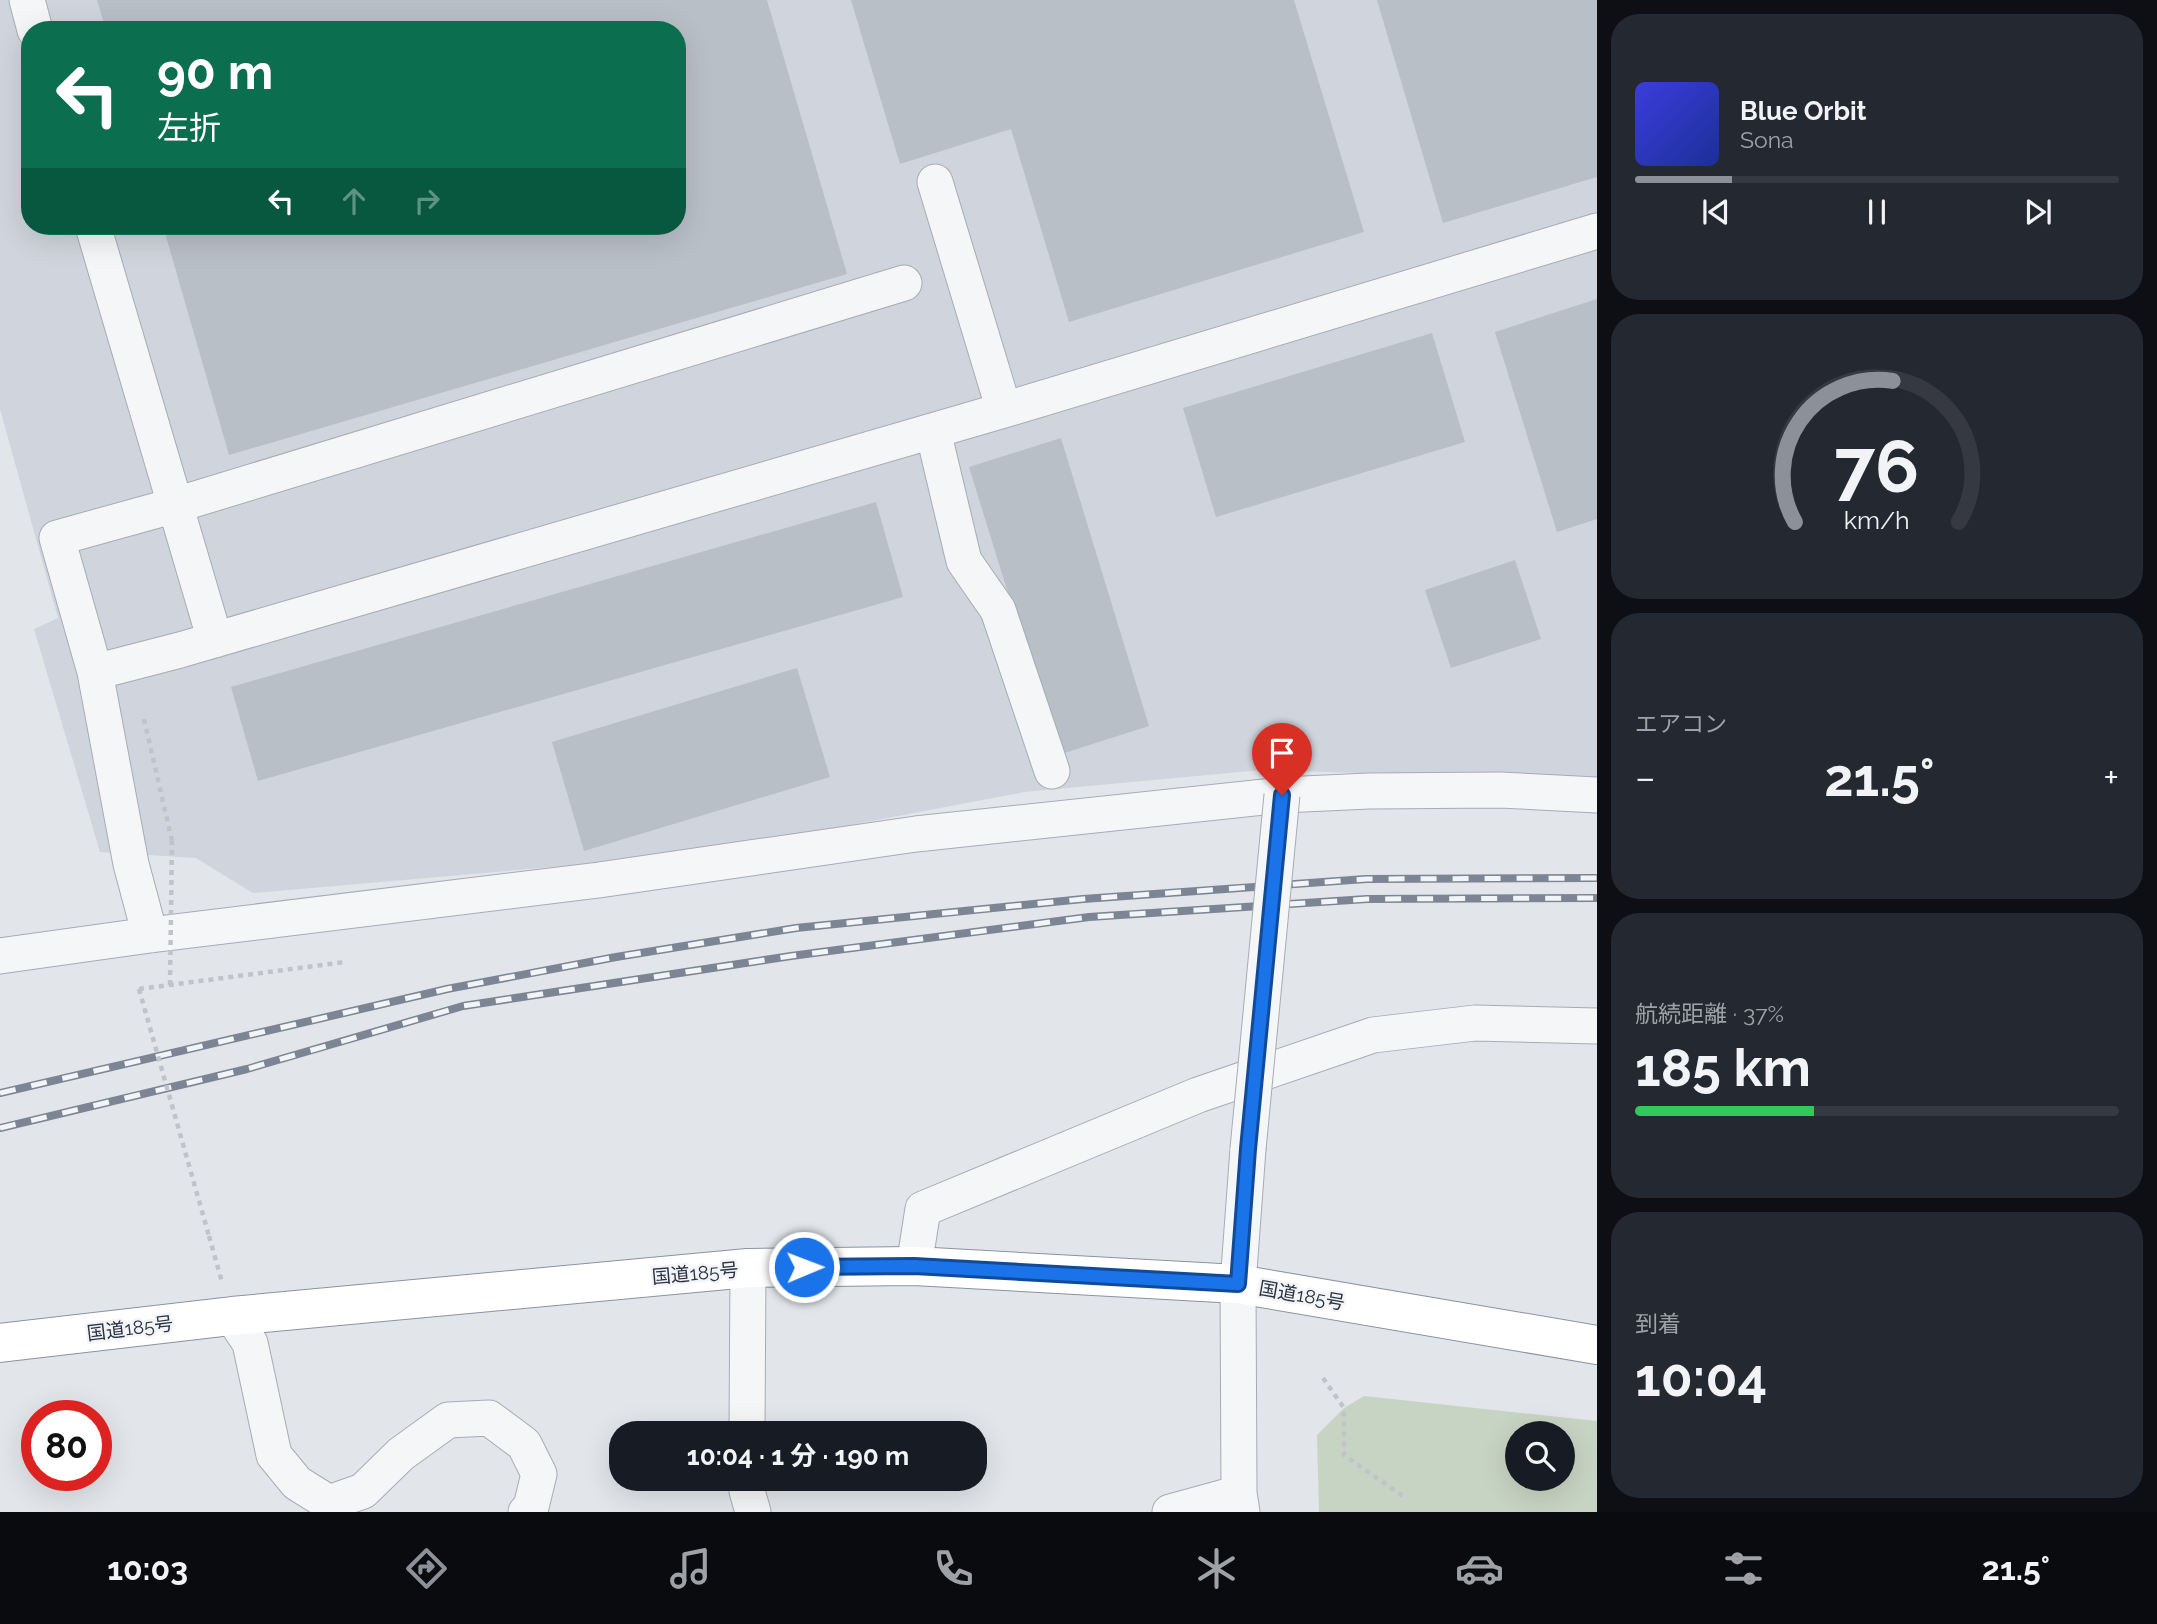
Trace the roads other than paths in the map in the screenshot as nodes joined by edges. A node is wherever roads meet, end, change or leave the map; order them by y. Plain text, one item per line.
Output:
1 (27, 0) edge
2 (33, 21) edge
3 (935, 182) dead end
4 (1597, 231) edge
5 (96, 235) edge
6 (904, 283) dead end
7 (1004, 410) junction
8 (933, 431) junction
9 (176, 505) junction
10 (215, 640) junction
11 (96, 672) junction
12 (1052, 771) dead end
13 (1282, 795) junction
14 (1597, 795) edge
15 (150, 935) junction
16 (0, 956) edge
17 (1597, 1026) edge
18 (914, 1266) junction
19 (748, 1268) junction
20 (1238, 1284) junction
21 (232, 1316) junction
22 (0, 1343) edge
23 (1597, 1345) edge
24 (747, 1421) edge
25 (747, 1491) edge
26 (1240, 1502) edge
27 (526, 1512) edge
28 (753, 1512) edge
29 (1170, 1512) edge

1 - 2 street
3 - 7 street
4 - 7 street
5 - 9 street
6 - 9 street
7 - 8 street
8 - 10 street
8 - 12 street
9 - 10 street
9 - 11 street
10 - 11 street
11 - 15 street
13 - 14 street
13 - 15 street
13 - 20 street, bridge
15 - 16 street
17 - 18 street
18 - 19 highway, 国道185号
18 - 20 highway, 国道185号
19 - 21 highway, 国道185号
19 - 24 street
20 - 23 highway, 国道185号
20 - 26 street
21 - 22 highway, 国道185号
21 - 27 street
25 - 28 street
26 - 29 street

